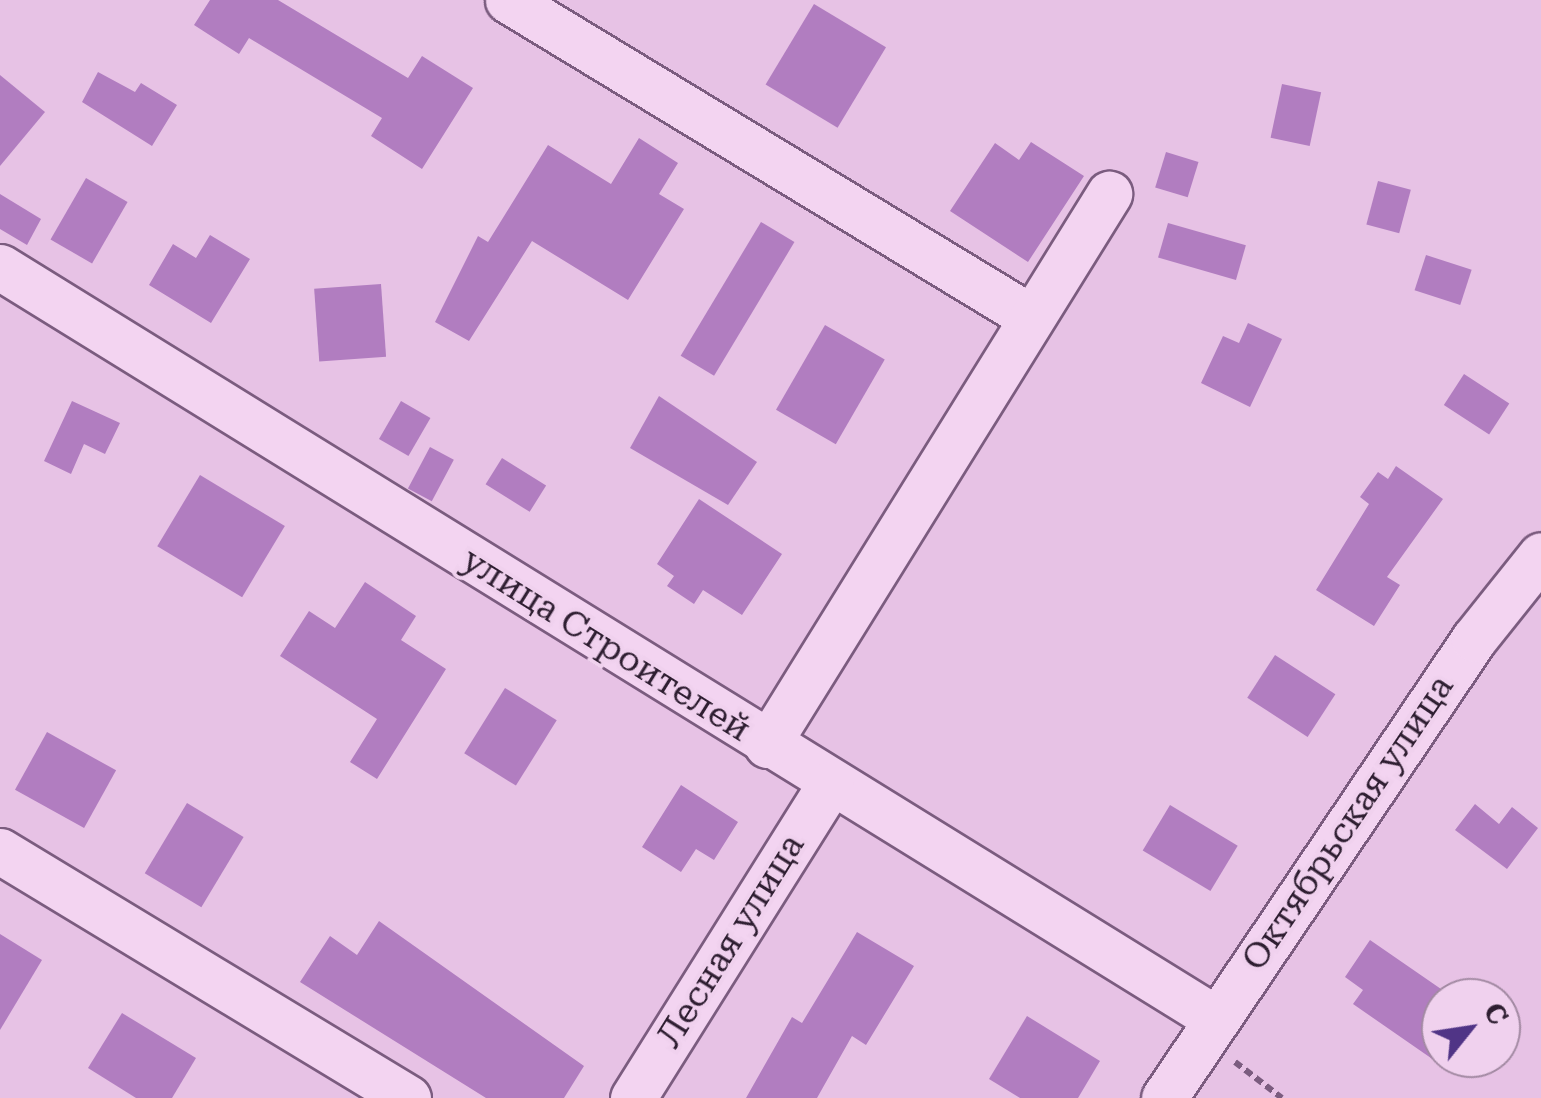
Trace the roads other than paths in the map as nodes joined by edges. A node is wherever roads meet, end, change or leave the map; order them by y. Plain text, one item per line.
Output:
1 (508, 0) edge
2 (1108, 194) dead end
3 (0, 267) edge
4 (1029, 316) junction
5 (1541, 554) edge
6 (767, 745) junction
7 (830, 784) junction
8 (0, 852) edge
9 (1208, 1027) junction
10 (408, 1098) edge
11 (632, 1098) edge
12 (1164, 1098) edge

1 - 4 street
2 - 4 street
3 - 6 street, улица Строителей
4 - 6 street
5 - 9 street, Октябрьская улица
6 - 7 street, улица Строителей
7 - 9 street, улица Строителей
7 - 11 street, Лесная улица
8 - 10 street
9 - 12 street, Октябрьская улица

